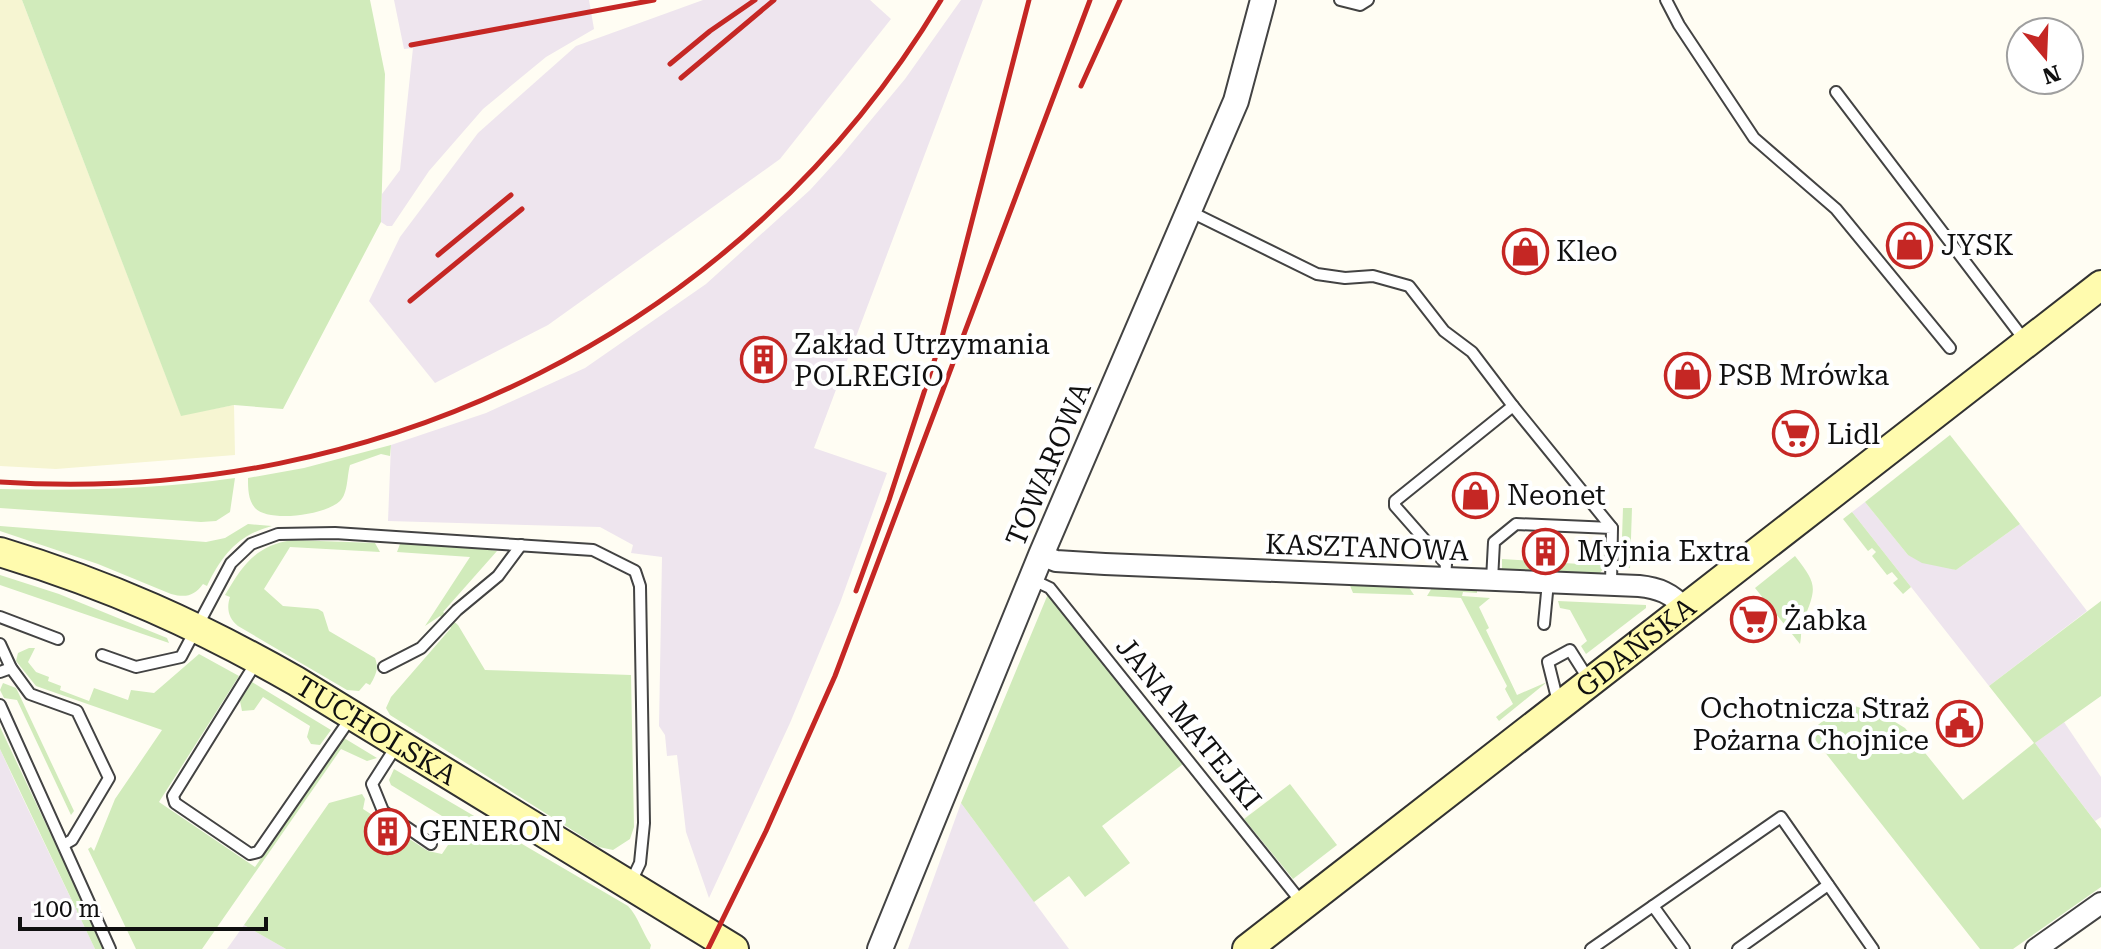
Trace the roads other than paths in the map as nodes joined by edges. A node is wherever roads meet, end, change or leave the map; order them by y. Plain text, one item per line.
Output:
1 (1263, 0) edge
2 (1340, 0) edge
3 (1368, 0) edge
4 (1666, 0) edge
5 (1836, 92) dead end
6 (1189, 211) junction
7 (2101, 285) edge
8 (2028, 344) junction
9 (1950, 348) dead end
10 (1513, 406) junction
11 (1612, 528) junction
12 (521, 545) junction
13 (0, 552) edge
14 (1041, 555) junction
15 (1445, 578) junction
16 (1031, 579) junction
17 (1492, 580) junction
18 (1548, 582) junction
19 (1611, 584) junction
20 (1685, 609) junction
21 (0, 617) edge
22 (1544, 624) dead end
23 (198, 627) junction
24 (58, 639) dead end
25 (0, 644) edge
26 (102, 655) dead end
27 (258, 659) junction
28 (384, 667) dead end
29 (11, 668) junction
30 (0, 672) edge
31 (1590, 682) junction
32 (1563, 704) junction
33 (0, 705) edge
34 (353, 716) junction
35 (398, 744) junction
36 (65, 844) junction
37 (431, 844) dead end
38 (630, 884) junction
39 (1828, 885) junction
40 (2101, 903) edge
41 (1303, 905) junction
42 (1653, 906) junction
43 (110, 949) edge
44 (734, 949) edge
45 (880, 949) edge
46 (1247, 949) edge
47 (1591, 949) edge
48 (1684, 949) edge
49 (1738, 949) edge
50 (1873, 949) edge
51 (2036, 949) edge

1 - 6 street, TOWAROWA
2 - 3 lane
4 - 9 lane
5 - 8 lane
6 - 10 lane
6 - 14 street, TOWAROWA
7 - 8 main road, GDAŃSKA
8 - 20 main road, GDAŃSKA
10 - 11 lane
10 - 15 lane
11 - 17 lane
11 - 19 lane
12 - 23 lane
12 - 28 lane
12 - 38 lane
13 - 23 main road, TUCHOLSKA
14 - 15 street, KASZTANOWA
14 - 16 street, TOWAROWA
15 - 17 street, KASZTANOWA
16 - 41 lane, JANA MATEJKI
16 - 45 street, TOWAROWA
17 - 18 street, KASZTANOWA
18 - 19 street, KASZTANOWA
18 - 22 lane
19 - 20 street, KASZTANOWA
20 - 31 main road, GDAŃSKA
21 - 24 lane
23 - 26 lane
23 - 27 main road, TUCHOLSKA
25 - 29 lane
27 - 34 main road, TUCHOLSKA
27 - 34 lane
29 - 30 lane
29 - 36 lane
31 - 32 main road, GDAŃSKA
31 - 32 lane
32 - 41 main road, GDAŃSKA
33 - 36 lane
34 - 35 main road, TUCHOLSKA
35 - 37 lane
35 - 38 main road, TUCHOLSKA
36 - 43 lane
38 - 44 main road, TUCHOLSKA
39 - 42 lane
39 - 49 lane
39 - 50 lane
40 - 51 street
41 - 46 main road, GDAŃSKA
42 - 47 lane
42 - 48 lane

